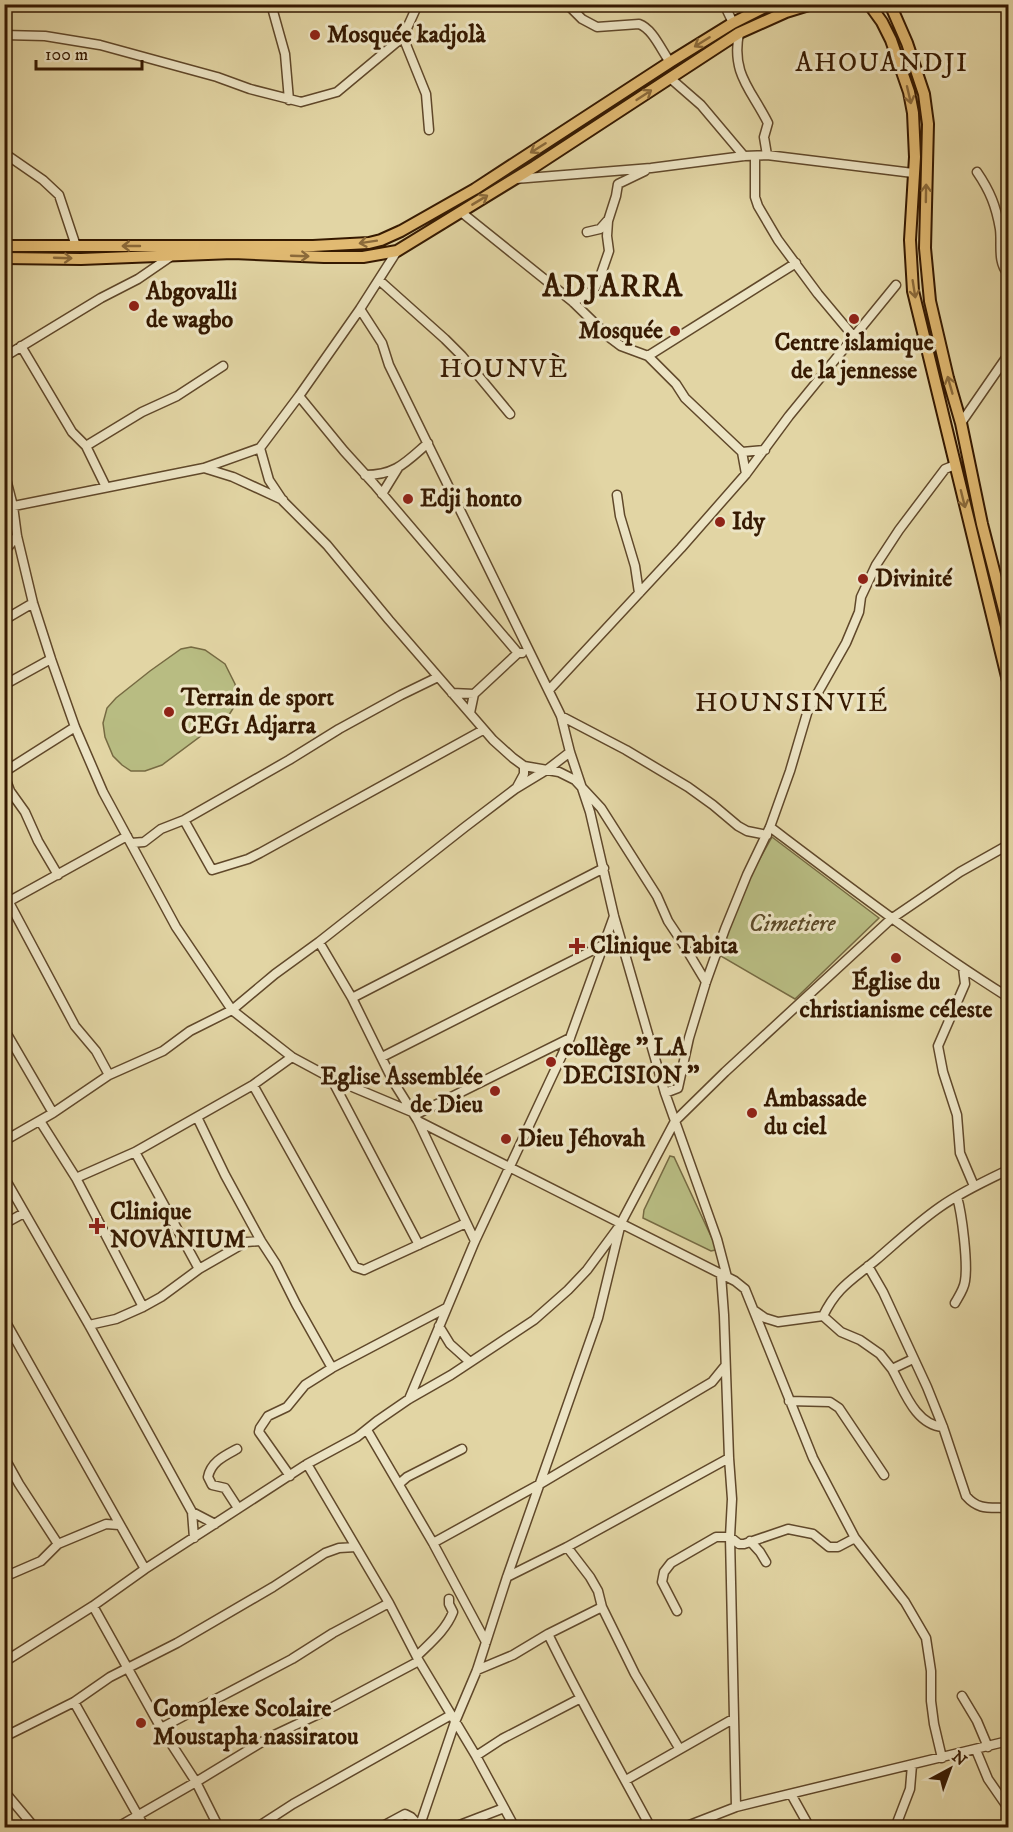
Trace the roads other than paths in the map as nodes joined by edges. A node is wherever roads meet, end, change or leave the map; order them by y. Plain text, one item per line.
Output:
1 (23, 4) edge
2 (272, 4) edge
3 (418, 4) edge
4 (567, 4) edge
5 (724, 4) edge
6 (771, 4) edge
7 (812, 4) edge
8 (869, 4) edge
9 (890, 4) edge
10 (4, 7) edge
11 (736, 28) junction
12 (4, 35) edge
13 (403, 37) junction
14 (670, 62) junction
15 (670, 78) junction
16 (289, 100) junction
17 (429, 130) dead end
18 (4, 153) edge
19 (767, 155) junction
20 (744, 156) junction
21 (755, 156) junction
22 (651, 168) junction
23 (977, 172) dead end
24 (913, 173) junction
25 (515, 179) junction
26 (461, 212) junction
27 (608, 221) junction
28 (587, 232) dead end
29 (5, 245) edge
30 (76, 246) junction
31 (397, 251) junction
32 (172, 255) junction
33 (4, 258) edge
34 (796, 263) junction
35 (1008, 274) edge
36 (379, 280) junction
37 (896, 285) dead end
38 (573, 302) junction
39 (360, 309) junction
40 (854, 337) junction
41 (21, 346) junction
42 (1008, 355) edge
43 (648, 356) junction
44 (4, 357) edge
45 (223, 366) dead end
46 (299, 396) junction
47 (510, 414) dead end
48 (961, 423) junction
49 (428, 443) junction
50 (86, 446) junction
51 (260, 448) junction
52 (765, 450) junction
53 (742, 452) junction
54 (955, 465) junction
55 (204, 468) junction
56 (398, 468) junction
57 (4, 471) edge
58 (746, 474) junction
59 (365, 475) junction
60 (106, 487) junction
61 (382, 494) junction
62 (616, 495) dead end
63 (283, 501) junction
64 (9, 507) edge
65 (17, 537) junction
66 (4, 552) edge
67 (639, 593) junction
68 (33, 603) junction
69 (4, 620) edge
70 (1008, 625) edge
71 (518, 653) junction
72 (531, 655) junction
73 (51, 659) junction
74 (438, 677) junction
75 (1008, 681) edge
76 (4, 685) edge
77 (549, 690) junction
78 (452, 693) junction
79 (474, 694) junction
80 (470, 713) junction
81 (561, 716) junction
82 (75, 727) junction
83 (483, 730) junction
84 (570, 752) junction
85 (524, 766) junction
86 (548, 769) junction
87 (4, 774) edge
88 (583, 787) junction
89 (515, 789) junction
90 (184, 820) junction
91 (769, 831) junction
92 (129, 839) junction
93 (1008, 845) edge
94 (604, 868) junction
95 (58, 875) junction
96 (6, 899) edge
97 (614, 916) junction
98 (891, 919) junction
99 (319, 942) junction
100 (605, 944) junction
101 (963, 968) junction
102 (705, 982) junction
103 (1008, 997) edge
104 (352, 998) junction
105 (232, 1010) junction
106 (4, 1029) edge
107 (570, 1038) junction
108 (382, 1057) junction
109 (292, 1058) junction
110 (109, 1075) junction
111 (331, 1078) junction
112 (253, 1085) junction
113 (665, 1093) junction
114 (53, 1113) junction
115 (415, 1116) junction
116 (197, 1117) junction
117 (40, 1121) junction
118 (675, 1121) junction
119 (4, 1141) edge
120 (135, 1152) junction
121 (510, 1166) junction
122 (1008, 1170) edge
123 (4, 1177) edge
124 (76, 1178) junction
125 (974, 1186) junction
126 (957, 1197) junction
127 (24, 1213) junction
128 (466, 1223) junction
129 (621, 1223) junction
130 (4, 1224) edge
131 (255, 1229) junction
132 (475, 1241) junction
133 (246, 1242) junction
134 (261, 1242) junction
135 (419, 1245) junction
136 (868, 1266) junction
137 (199, 1269) junction
138 (724, 1276) junction
139 (955, 1303) dead end
140 (143, 1307) junction
141 (446, 1308) junction
142 (754, 1310) junction
143 (823, 1316) junction
144 (4, 1319) edge
145 (89, 1325) junction
146 (439, 1326) junction
147 (913, 1359) junction
148 (470, 1362) junction
149 (725, 1366) junction
150 (332, 1368) junction
151 (892, 1369) junction
152 (712, 1382) junction
153 (727, 1391) junction
154 (409, 1400) junction
155 (789, 1401) junction
156 (943, 1427) junction
157 (367, 1431) junction
158 (237, 1449) dead end
159 (462, 1449) dead end
160 (4, 1457) edge
161 (729, 1458) junction
162 (307, 1464) junction
163 (884, 1475) dead end
164 (290, 1476) junction
165 (399, 1484) junction
166 (540, 1484) junction
167 (238, 1508) junction
168 (1008, 1508) edge
169 (192, 1512) junction
170 (215, 1524) junction
171 (119, 1525) junction
172 (730, 1537) junction
173 (194, 1538) junction
174 (855, 1538) junction
175 (750, 1541) junction
176 (433, 1543) junction
177 (58, 1544) junction
178 (356, 1547) junction
179 (567, 1547) junction
180 (766, 1562) dead end
181 (145, 1569) junction
182 (5, 1576) edge
183 (507, 1577) junction
184 (449, 1599) dead end
185 (389, 1603) junction
186 (93, 1606) junction
187 (602, 1607) junction
188 (677, 1611) dead end
189 (548, 1634) junction
190 (486, 1642) junction
191 (418, 1658) junction
192 (4, 1662) edge
193 (128, 1668) junction
194 (477, 1670) junction
195 (962, 1696) dead end
196 (579, 1699) junction
197 (74, 1702) junction
198 (453, 1719) junction
199 (733, 1719) junction
200 (161, 1728) junction
201 (4, 1737) edge
202 (1008, 1742) edge
203 (988, 1747) junction
204 (680, 1748) junction
205 (976, 1750) junction
206 (476, 1756) junction
207 (942, 1758) junction
208 (912, 1765) junction
209 (626, 1780) junction
210 (196, 1782) junction
211 (4, 1791) edge
212 (791, 1794) junction
213 (735, 1807) junction
214 (504, 1808) junction
215 (1008, 1808) edge
216 (137, 1814) junction
217 (35, 1827) edge
218 (116, 1827) edge
219 (145, 1827) edge
220 (219, 1827) edge
221 (256, 1827) edge
222 (379, 1827) edge
223 (420, 1827) edge
224 (452, 1827) edge
225 (515, 1827) edge
226 (651, 1827) edge
227 (682, 1827) edge
228 (810, 1827) edge
229 (895, 1827) edge

1 - 10 street
2 - 16 street
3 - 13 street
4 - 14 street
5 - 11 street
6 - 11 main road
7 - 11 main road
8 -> 24 main road
48 -> 9 main road
11 -> 14 main road
11 - 15 main road
11 - 19 street
12 - 16 street
13 - 16 street
13 - 17 street
14 -> 30 main road
15 - 20 street
25 -> 15 main road
18 - 30 street
19 - 21 street
19 - 24 street
20 - 21 street
20 - 22 street
21 - 34 street
22 - 25 street
22 - 27 street
23 - 35 street
24 -> 54 main road
26 -> 25 main road
26 - 31 main road
26 - 38 street
27 - 28 street
27 - 38 street
29 - 30 main road
32 -> 31 main road
31 - 36 street
33 -> 32 main road
32 - 41 street
34 - 40 street
34 - 43 street
36 - 39 street
36 - 47 street
37 - 40 street
38 - 43 street
39 - 46 street
39 - 49 street
40 - 52 street
41 - 44 street
41 - 50 street
42 - 48 street
43 - 53 street
45 - 50 street
46 - 51 street
46 - 59 street
48 - 70 main road
49 - 56 street
49 - 72 street
50 - 60 street
51 - 55 street
51 - 63 street
52 - 53 street
52 - 58 street
53 - 58 street
54 -> 75 main road
54 - 91 street
55 - 60 street
55 - 63 street
56 - 59 street
56 - 61 street
57 - 64 street
58 - 67 street
59 - 61 street
60 - 64 street
61 - 71 street
62 - 67 street
63 - 74 street
64 - 65 street
65 - 66 street
65 - 68 street
67 - 77 street
68 - 69 street
68 - 73 street
71 - 72 street
71 - 79 street
72 - 77 street
73 - 76 street
73 - 82 street
74 - 78 street
74 - 90 street
77 - 81 street
78 - 79 street
78 - 80 street
79 - 80 street
80 - 83 street
81 - 84 street
81 - 91 street
82 - 87 street
82 - 92 street
83 - 85 street
83 - 90 street
84 - 86 street
84 - 88 street
85 - 86 street
85 - 89 street
86 - 88 street
86 - 89 street
87 - 95 street
88 - 94 street
88 - 102 street
89 - 99 street
90 - 92 street
91 - 98 street
91 - 102 street
92 - 95 street
92 - 105 street
93 - 98 street
94 - 97 street
94 - 104 street
95 - 96 street
96 - 110 street
97 - 100 street
97 - 113 street
98 - 101 street
98 - 118 street
99 - 104 street
99 - 105 street
100 - 107 street
100 - 108 street
101 - 103 street
101 - 125 street
102 - 113 street
104 - 108 street
105 - 109 street
105 - 110 street
106 - 114 street
107 - 115 street
107 - 121 street
108 - 115 street
109 - 111 street
109 - 112 street
110 - 114 street
111 - 115 street
111 - 135 street
112 - 116 street
112 - 135 street
113 - 118 street
114 - 117 street
115 - 121 street
115 - 128 street
116 - 120 street
116 - 131 street
117 - 119 street
117 - 124 street
118 - 129 street
118 - 138 street
120 - 124 street
120 - 137 street
121 - 129 street
121 - 132 street
122 - 125 street
123 - 127 street
124 - 140 street
125 - 126 street
126 - 136 street
126 - 139 street
127 - 130 street
127 - 145 street
128 - 132 street
128 - 135 street
129 - 138 street
129 - 148 street
129 - 166 street
131 - 133 street
131 - 134 street
132 - 141 street
133 - 134 street
133 - 137 street
134 - 150 street
136 - 143 street
136 - 147 street
137 - 140 street
138 - 142 street
138 - 149 street
140 - 145 street
141 - 146 street
141 - 150 street
142 - 143 street
142 - 155 street
143 - 151 street
144 - 171 street
145 - 169 street
146 - 148 street
146 - 154 street
147 - 151 street
147 - 156 street
148 - 154 street
149 - 152 street
149 - 153 street
150 - 164 street
151 - 156 street
152 - 153 street
152 - 166 street
153 - 161 street
154 - 157 street
155 - 163 street
155 - 174 street
156 - 168 street
157 - 162 street
157 - 165 street
158 - 167 street
159 - 165 street
160 - 177 street
161 - 172 street
161 - 179 street
162 - 164 street
162 - 178 street
164 - 167 street
165 - 176 street
166 - 176 street
166 - 183 street
167 - 170 street
169 - 170 street
169 - 173 street
170 - 173 street
171 - 177 street
171 - 181 street
172 - 175 street
172 - 188 street
172 - 199 street
173 - 181 street
174 - 175 street
174 - 207 street
175 - 180 street
176 - 190 street
177 - 182 street
178 - 185 street
178 - 193 street
179 - 183 street
179 - 187 street
181 - 186 street
183 - 190 street
184 - 191 street
185 - 191 street
185 - 200 street
186 - 192 street
186 - 193 street
187 - 189 street
187 - 204 street
189 - 194 street
189 - 196 street
190 - 194 street
191 - 198 street
191 - 210 street
193 - 197 street
193 - 200 street
194 - 198 street
195 - 203 street
196 - 206 street
196 - 209 street
197 - 201 street
197 - 216 street
198 - 206 street
198 - 221 street
198 - 223 street
199 - 204 street
199 - 213 street
200 - 210 street
202 - 203 street
203 - 205 street
204 - 209 street
205 - 207 street
205 - 215 street
206 - 214 street
207 - 208 street
208 - 212 street
208 - 229 street
209 - 226 street
210 - 216 street
210 - 220 street
211 - 217 street
212 - 213 street
212 - 228 street
213 - 227 street
214 - 224 street
214 - 225 street
216 - 218 street
216 - 219 street
222 - 223 street

